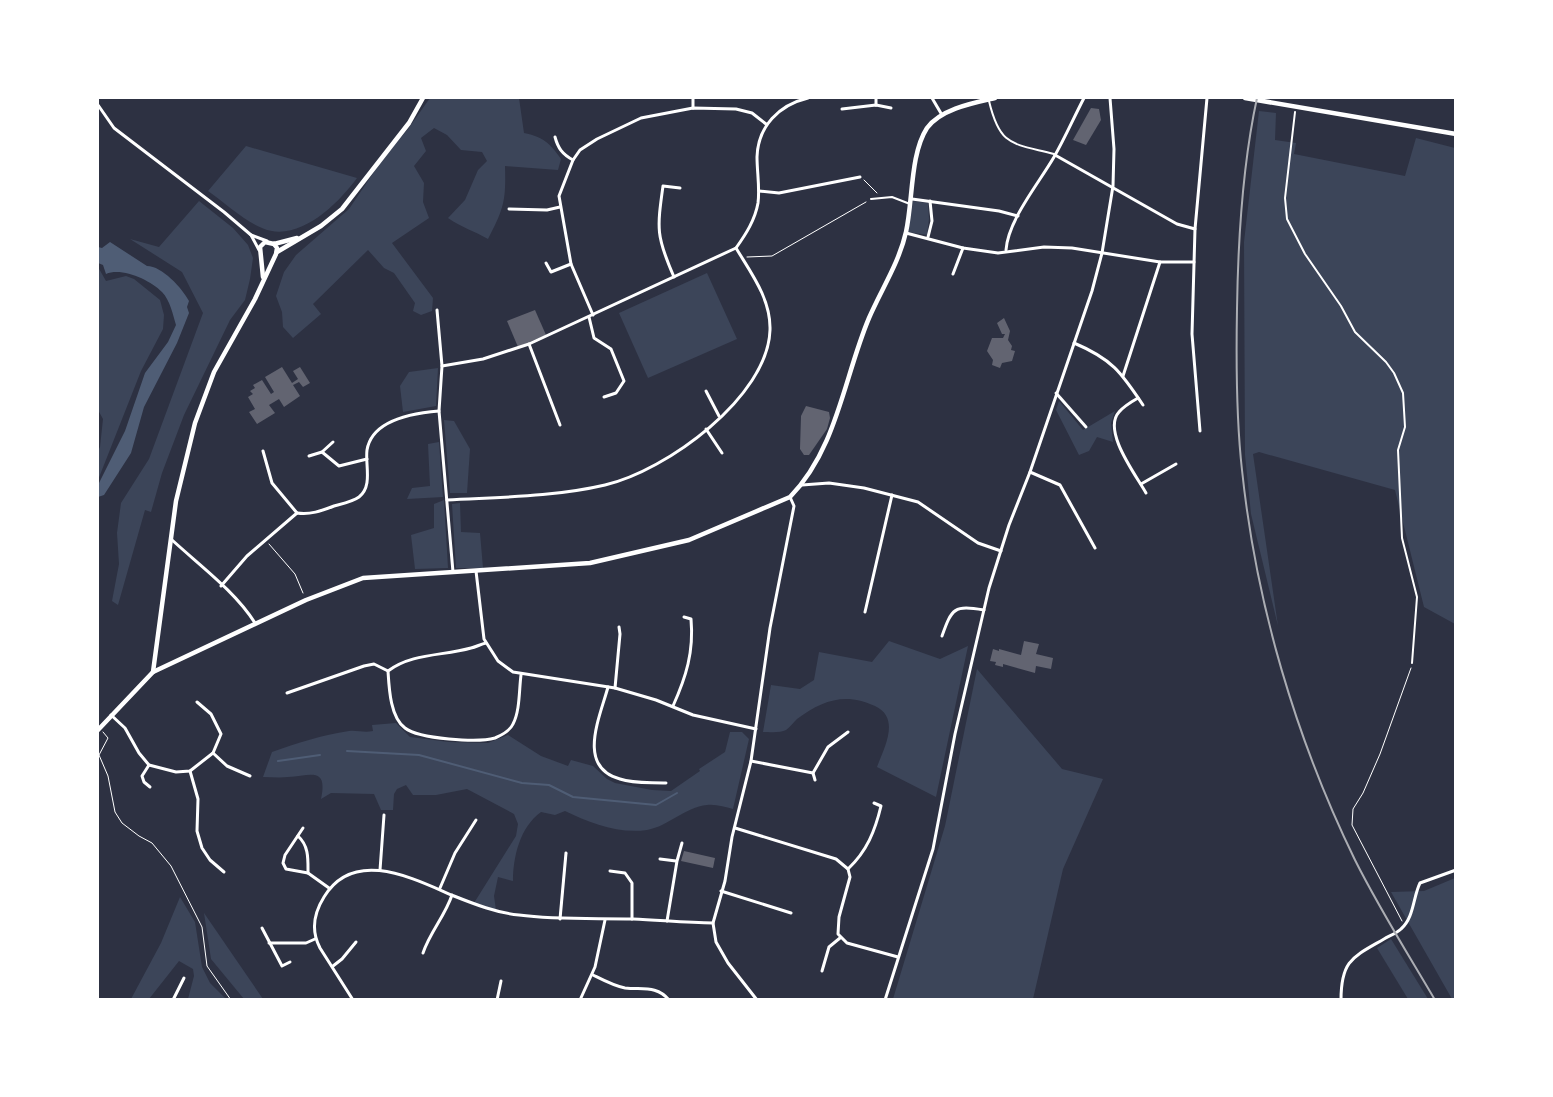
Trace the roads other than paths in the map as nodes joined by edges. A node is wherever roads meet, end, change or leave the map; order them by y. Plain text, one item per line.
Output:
1 (423, 98) edge
2 (693, 98) edge
3 (808, 98) edge
4 (876, 98) edge
5 (932, 98) edge
6 (995, 98) edge
7 (1084, 98) edge
8 (1110, 98) edge
9 (1207, 98) edge
10 (1245, 98) edge
11 (988, 99) junction
12 (98, 105) edge
13 (876, 105) junction
14 (692, 108) junction
15 (842, 108) dead end
16 (891, 108) dead end
17 (1295, 112) dead end
18 (942, 115) junction
19 (766, 124) junction
20 (1456, 134) edge
21 (555, 137) dead end
22 (1055, 155) junction
23 (573, 160) junction
24 (860, 177) road end
25 (1113, 186) junction
26 (680, 188) dead end
27 (759, 191) junction
28 (871, 199) road end
29 (911, 201) junction
30 (930, 201) junction
31 (560, 207) junction
32 (509, 209) dead end
33 (1018, 216) junction
34 (1195, 230) junction
35 (906, 233) junction
36 (251, 235) junction
37 (301, 237) junction
38 (928, 237) junction
39 (268, 242) junction
40 (274, 244) junction
41 (736, 248) junction
42 (964, 248) junction
43 (260, 250) junction
44 (1006, 250) junction
45 (1102, 253) junction
46 (276, 254) junction
47 (262, 256) junction
48 (1160, 262) junction
49 (1194, 262) junction
50 (546, 263) dead end
51 (571, 264) junction
52 (953, 274) dead end
53 (674, 277) junction
54 (263, 278) junction
55 (438, 310) dead end
56 (591, 316) junction
57 (1074, 343) junction
58 (529, 344) junction
59 (442, 366) junction
60 (1123, 376) junction
61 (706, 391) dead end
62 (1056, 393) junction
63 (604, 397) dead end
64 (1138, 398) junction
65 (1142, 405) dead end
66 (439, 410) junction
67 (720, 416) junction
68 (560, 425) dead end
69 (1086, 427) dead end
70 (706, 429) junction
71 (1200, 431) dead end
72 (333, 442) dead end
73 (263, 451) dead end
74 (322, 452) junction
75 (722, 453) dead end
76 (309, 456) dead end
77 (367, 459) junction
78 (1176, 464) dead end
79 (1030, 472) junction
80 (1141, 484) junction
81 (802, 485) junction
82 (1146, 493) dead end
83 (892, 495) junction
84 (790, 497) junction
85 (447, 500) junction
86 (297, 513) junction
87 (170, 539) junction
88 (1095, 548) dead end
89 (1001, 551) junction
90 (452, 572) junction
91 (476, 572) junction
92 (221, 586) junction
93 (984, 610) junction
94 (865, 612) dead end
95 (684, 617) dead end
96 (255, 624) junction
97 (619, 627) dead end
98 (942, 636) dead end
99 (486, 643) junction
100 (1412, 663) road end
101 (388, 671) junction
102 (153, 672) junction
103 (521, 675) junction
104 (608, 686) junction
105 (615, 688) junction
106 (287, 693) dead end
107 (197, 702) dead end
108 (673, 706) junction
109 (111, 715) junction
110 (98, 729) edge
111 (756, 729) junction
112 (848, 732) dead end
113 (213, 753) junction
114 (751, 761) junction
115 (149, 765) junction
116 (190, 771) junction
117 (813, 773) junction
118 (250, 776) dead end
119 (815, 780) dead end
120 (666, 783) dead end
121 (150, 786) dead end
122 (874, 803) dead end
123 (384, 815) dead end
124 (476, 820) dead end
125 (303, 828) dead end
126 (735, 828) junction
127 (298, 836) junction
128 (682, 843) dead end
129 (566, 853) dead end
130 (660, 859) dead end
131 (677, 862) junction
132 (848, 869) junction
133 (380, 870) junction
134 (1456, 870) edge
135 (610, 871) dead end
136 (224, 872) dead end
137 (308, 873) junction
138 (329, 888) junction
139 (440, 888) junction
140 (721, 891) junction
141 (452, 895) junction
142 (791, 913) dead end
143 (560, 919) junction
144 (632, 919) junction
145 (605, 920) junction
146 (667, 921) junction
147 (713, 923) junction
148 (262, 928) dead end
149 (840, 938) junction
150 (315, 939) junction
151 (356, 942) dead end
152 (269, 943) junction
153 (423, 953) dead end
154 (898, 957) junction
155 (290, 962) dead end
156 (333, 966) junction
157 (822, 971) dead end
158 (593, 975) junction
159 (184, 978) dead end
160 (501, 981) dead end
161 (173, 1000) edge
162 (353, 1000) edge
163 (497, 1000) edge
164 (580, 1000) edge
165 (669, 1000) edge
166 (757, 1000) edge
167 (884, 1000) edge
168 (1341, 1000) edge

1 - 37 street
2 - 14 street
3 - 19 street
4 - 13 street
5 - 18 street
6 - 11 street
7 - 22 street
8 - 25 street
9 - 34 street
10 - 20 street
11 - 18 street
11 - 22 lane
12 - 36 street
13 - 15 street
13 - 16 street
14 - 19 street
14 - 23 street
17 - 100 lane
18 - 29 street
19 - 27 street
21 - 23 street
22 - 25 street
22 - 33 street
23 - 31 street
24 - 27 street
25 - 34 street
25 - 45 street
26 - 53 street
27 - 41 street
28 - 29 lane
29 - 30 street
29 - 35 street
30 - 33 street
30 - 38 street
31 - 32 street
31 - 51 street
33 - 44 street
34 - 49 street
35 - 38 street
35 - 81 street
36 - 39 street
36 - 43 street
37 - 40 street
37 - 46 street
38 - 42 street
39 - 40 street
39 - 43 street
40 - 46 street
41 - 53 street
41 - 67 street
42 - 44 street
42 - 52 street
43 - 47 street
44 - 45 street
45 - 48 street
45 - 57 street
46 - 47 street
46 - 54 street
47 - 54 street
48 - 49 street
48 - 60 street
49 - 71 street
50 - 51 street
51 - 56 street
53 - 56 street
54 - 87 street
55 - 59 street
56 - 58 street
56 - 63 street
57 - 60 street
57 - 62 street
58 - 59 street
58 - 68 street
59 - 66 street
60 - 64 street
61 - 67 street
62 - 69 street
62 - 79 street
64 - 65 street
64 - 80 street
66 - 77 street
66 - 85 street
67 - 70 street
70 - 75 street
70 - 85 street
72 - 74 street
73 - 86 street
74 - 76 street
74 - 77 street
77 - 86 street
78 - 80 street
79 - 88 street
79 - 89 street
80 - 82 street
81 - 83 street
81 - 84 street
83 - 89 street
83 - 94 street
84 - 91 street
84 - 111 street
85 - 90 street
86 - 92 street
87 - 92 street
87 - 102 street
89 - 93 street
90 - 91 street
90 - 96 street
91 - 99 street
92 - 96 street
93 - 98 street
93 - 154 street
95 - 108 street
96 - 102 street
97 - 105 street
99 - 101 street
99 - 103 street
101 - 103 street
101 - 106 street
102 - 109 street
103 - 104 street
104 - 105 street
104 - 120 street
105 - 108 street
107 - 113 street
108 - 111 street
109 - 110 street
109 - 115 street
111 - 114 street
112 - 117 street
113 - 116 street
113 - 118 street
114 - 117 street
114 - 126 street
115 - 116 street
115 - 121 street
116 - 136 street
117 - 119 street
122 - 132 street
123 - 133 street
124 - 139 street
125 - 127 street
126 - 132 street
126 - 140 street
127 - 137 street
127 - 137 street
128 - 131 street
129 - 143 street
130 - 131 street
131 - 146 street
132 - 149 street
133 - 138 street
133 - 139 street
134 - 168 street
135 - 144 street
137 - 138 street
138 - 150 street
139 - 141 street
140 - 142 street
140 - 147 street
141 - 143 street
141 - 153 street
143 - 145 street
144 - 145 street
144 - 146 street
145 - 158 street
146 - 147 street
147 - 166 street
148 - 152 street
149 - 154 street
149 - 157 street
150 - 152 street
150 - 156 street
151 - 156 street
152 - 155 street
154 - 167 street
156 - 162 street
158 - 164 street
158 - 165 street
159 - 161 street
160 - 163 street

